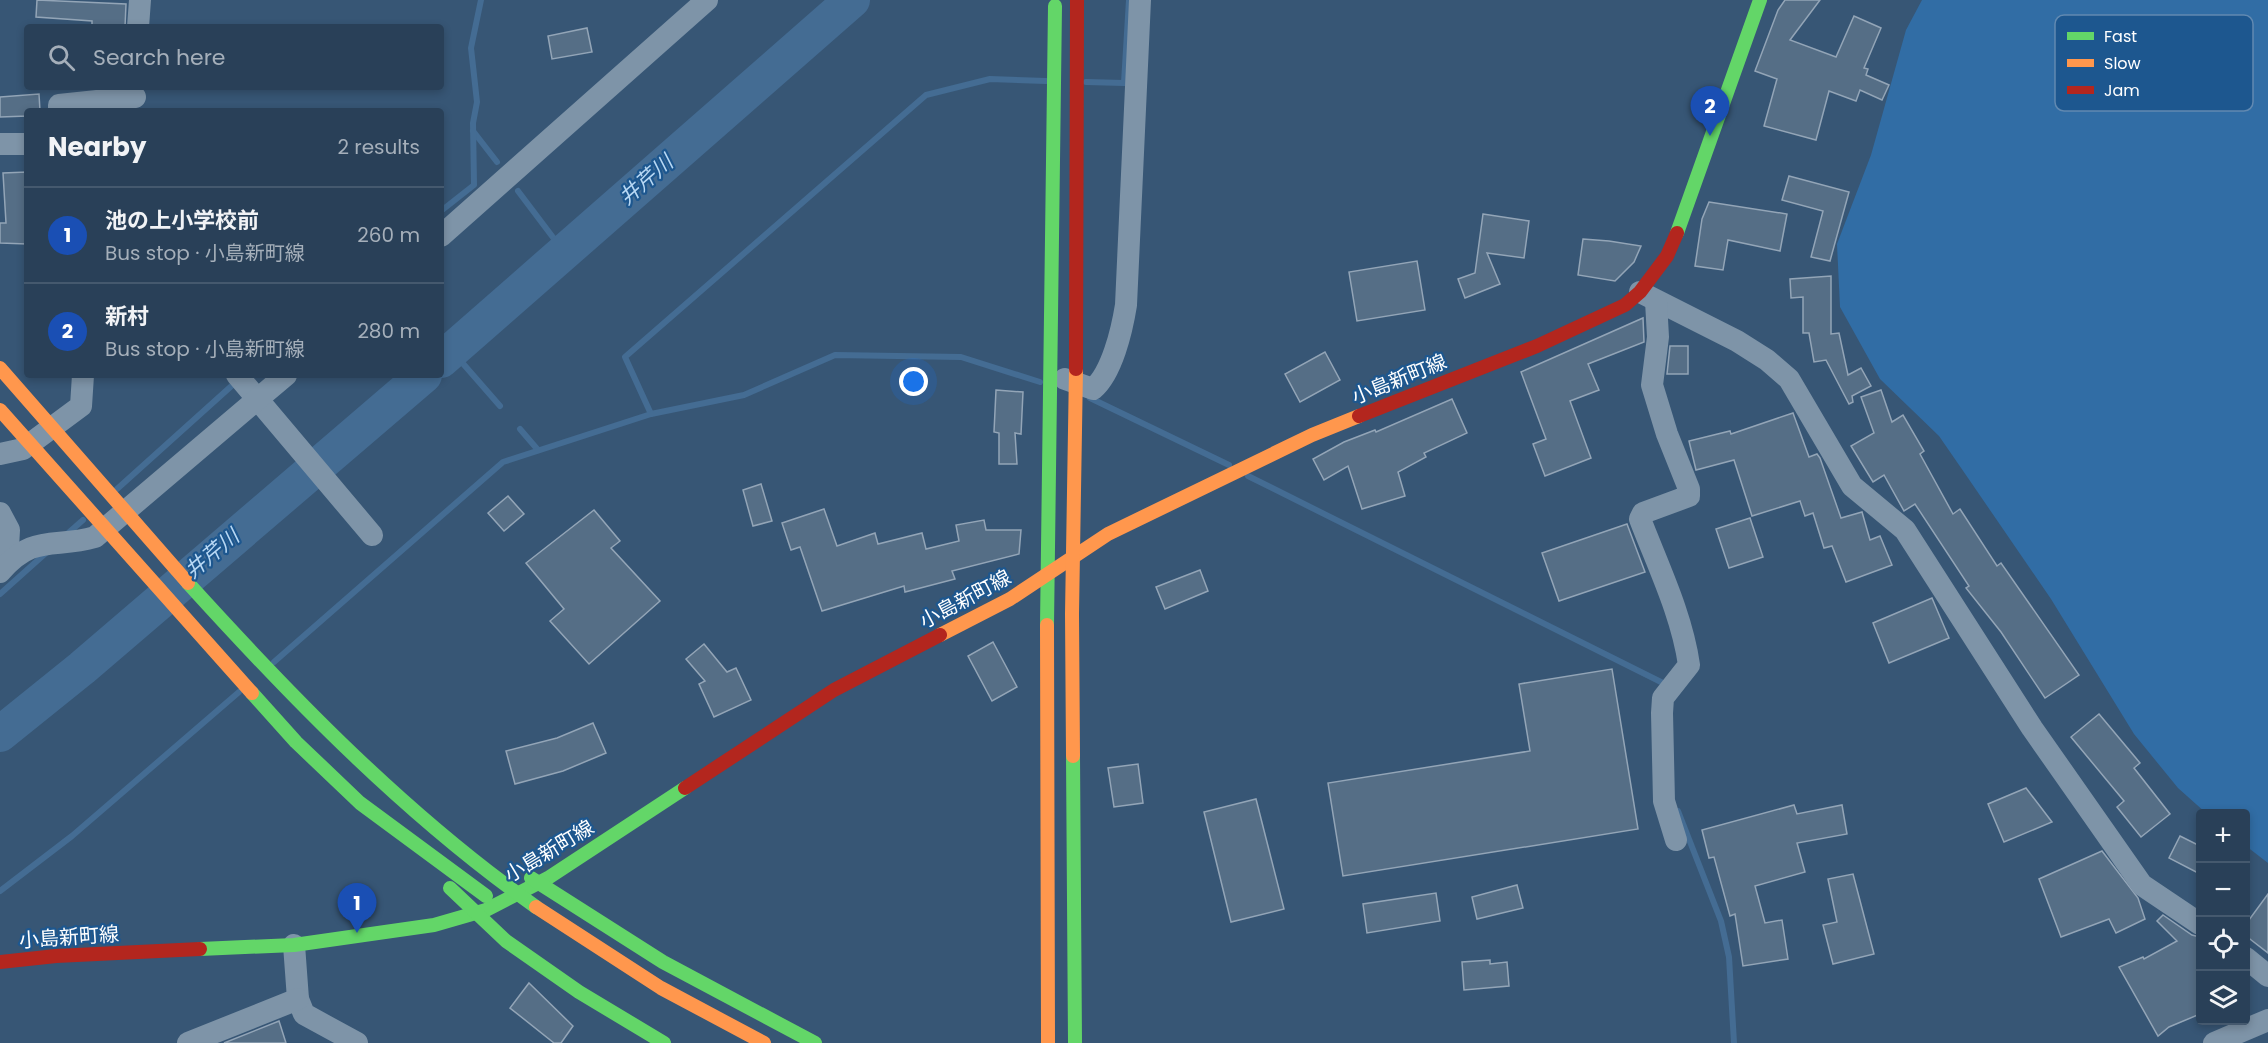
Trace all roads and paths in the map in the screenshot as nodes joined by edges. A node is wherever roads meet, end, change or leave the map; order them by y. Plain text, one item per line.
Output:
1 (140, 0) edge
2 (707, 0) edge
3 (1056, 0) edge
4 (1077, 0) edge
5 (1140, 0) edge
6 (1760, 0) edge
7 (138, 24) edge
8 (135, 98) edge
9 (59, 108) edge
10 (0, 144) edge
11 (24, 144) edge
12 (444, 233) edge
13 (1648, 296) junction
14 (0, 368) edge
15 (1051, 374) junction
16 (83, 378) edge
17 (281, 378) edge
18 (1077, 384) junction
19 (253, 395) edge
20 (0, 411) edge
21 (0, 454) edge
22 (0, 513) edge
23 (372, 535) dead end
24 (1076, 556) junction
25 (3, 568) edge
26 (1047, 574) junction
27 (382, 783) junction
28 (360, 803) junction
29 (470, 839) dead end
30 (1676, 840) dead end
31 (519, 870) dead end
32 (507, 912) dead end
33 (2196, 921) edge
34 (294, 945) junction
35 (2250, 961) edge
36 (0, 962) edge
37 (2268, 976) edge
38 (298, 999) junction
39 (2268, 1020) edge
40 (188, 1043) edge
41 (357, 1043) edge
42 (664, 1043) edge
43 (764, 1043) edge
44 (816, 1043) edge
45 (1048, 1043) edge
46 (1075, 1043) edge
47 (2214, 1043) edge

1 - 7 street
2 - 12 street
3 - 15 main road
4 - 18 main road
5 - 18 street
6 - 13 main road, 小島新町線
8 - 9 street
10 - 11 street
13 - 24 main road, 小島新町線
13 - 30 street
13 - 33 street
14 - 27 main road, bridge
15 - 18 street
15 - 26 main road
16 - 21 street
17 - 19 street
18 - 24 main road
19 - 23 street
19 - 25 street
20 - 28 main road, bridge
22 - 25 street
24 - 26 main road, 小島新町線
24 - 46 main road
26 - 34 main road, 小島新町線
26 - 45 main road
27 - 29 main road, bridge
27 - 43 main road, bridge
28 - 32 main road, bridge
28 - 42 main road, bridge
31 - 44 main road, bridge
34 - 36 main road, 小島新町線
34 - 38 street
35 - 37 street
38 - 40 street
38 - 41 street
39 - 47 street

